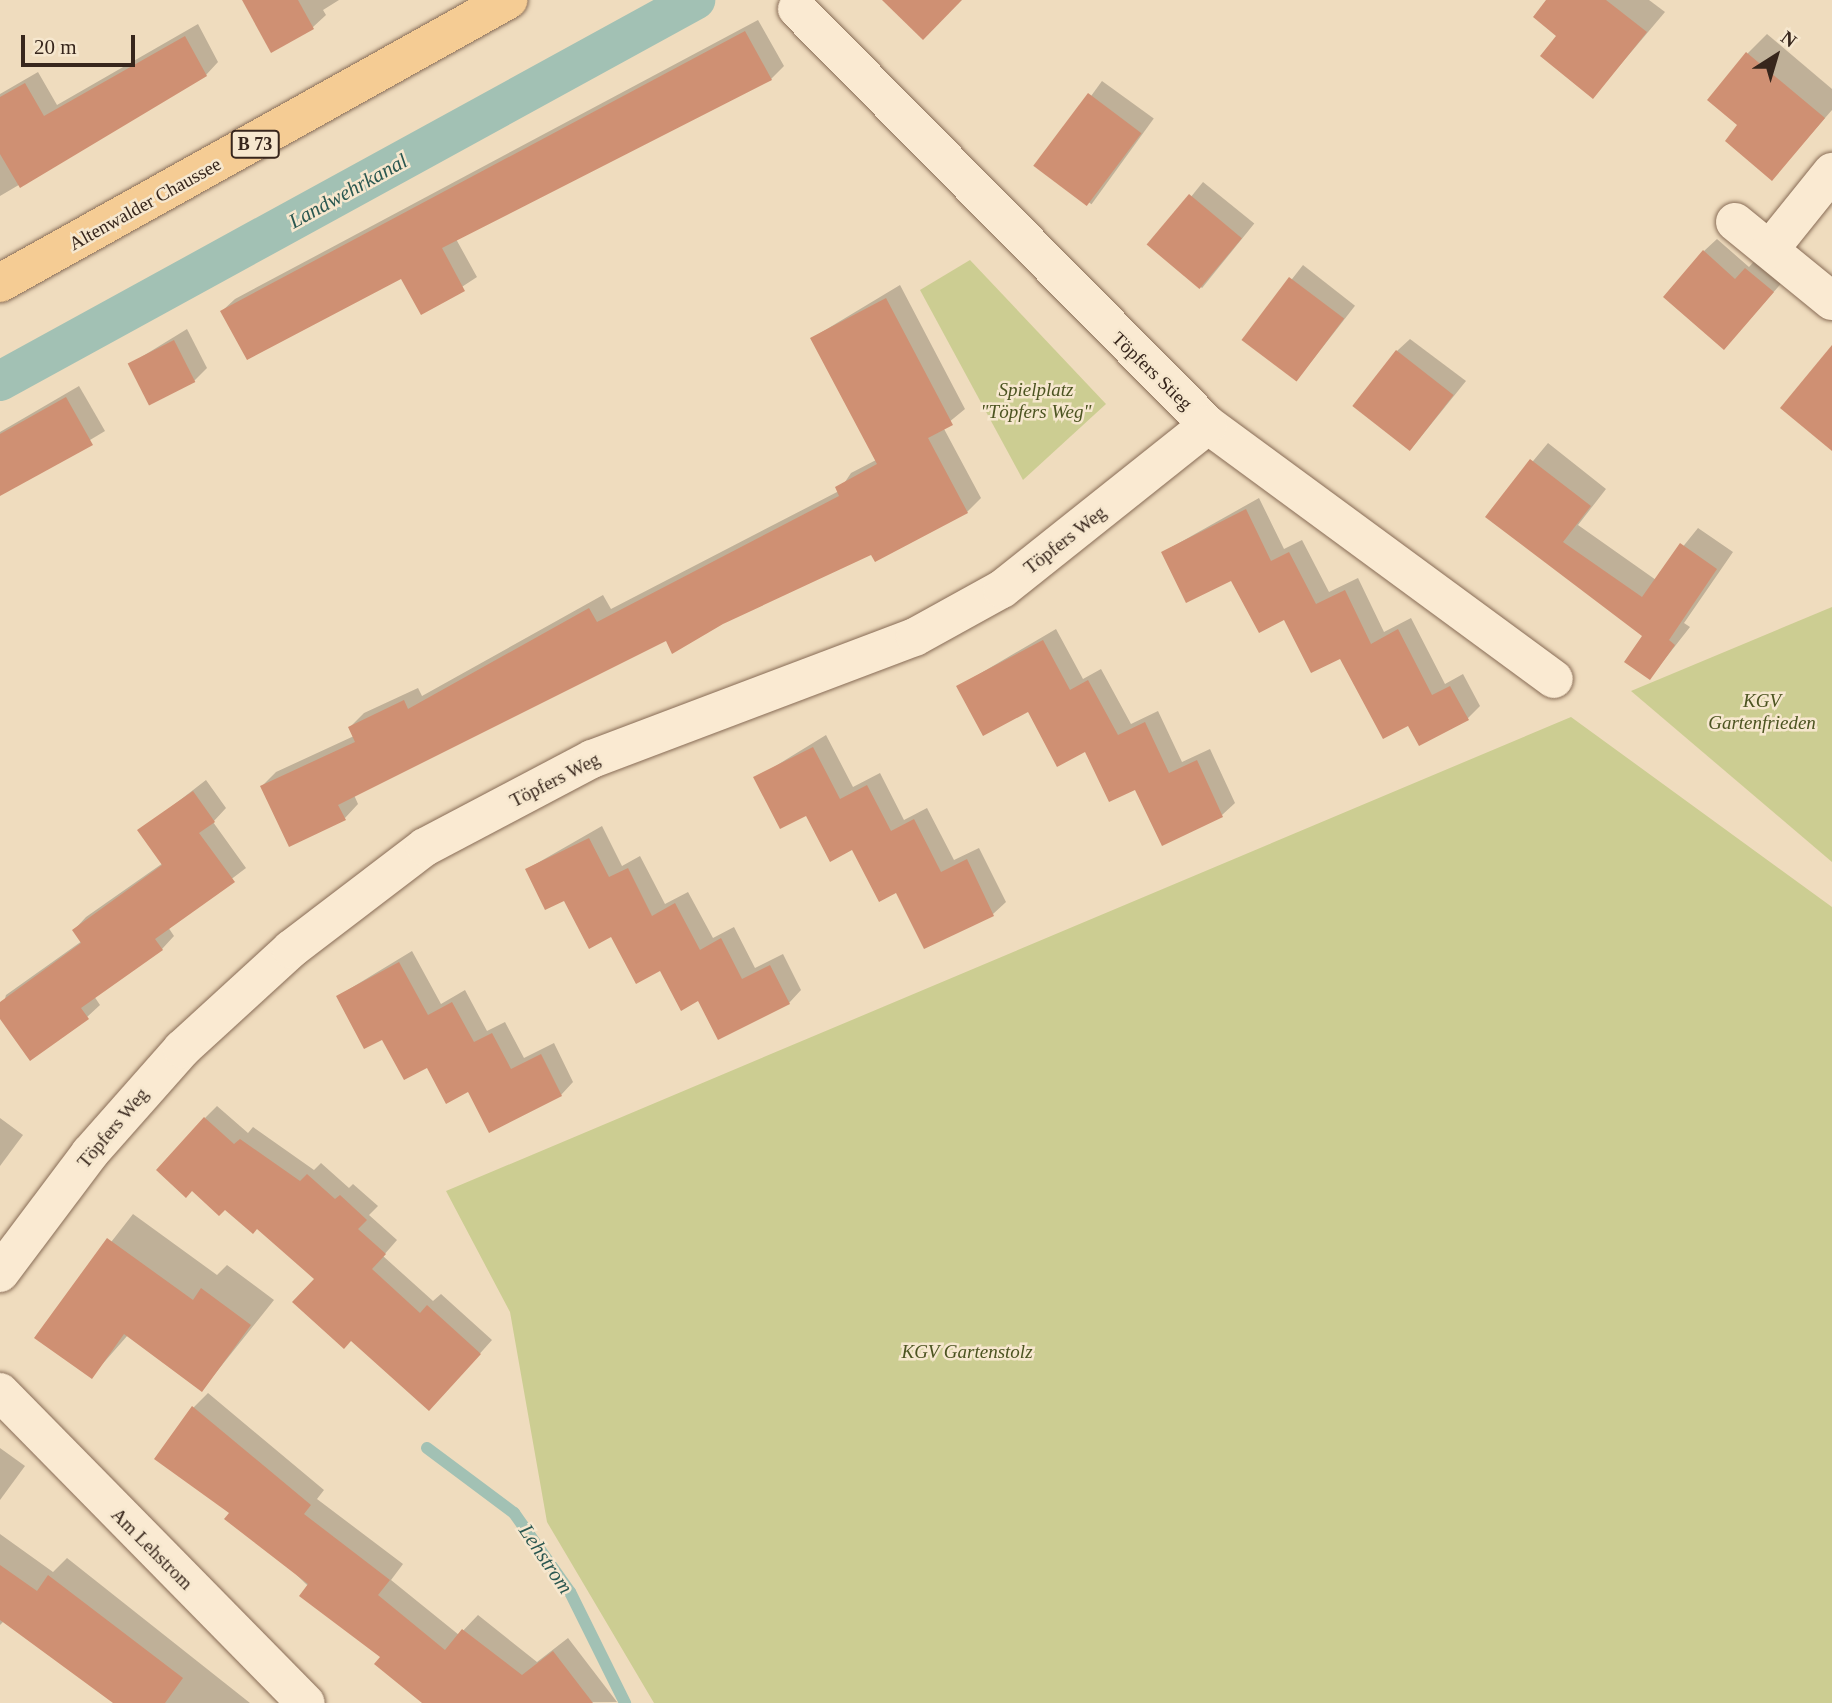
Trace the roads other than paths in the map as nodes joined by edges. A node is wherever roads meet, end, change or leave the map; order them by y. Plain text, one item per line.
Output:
1 (508, 0) edge
2 (797, 9) dead end
3 (1832, 172) edge
4 (1735, 222) dead end
5 (1770, 249) junction
6 (0, 283) edge
7 (1832, 300) edge
8 (1208, 425) junction
9 (1554, 678) dead end
10 (0, 1273) edge
11 (0, 1392) edge
12 (306, 1703) edge

1 - 6 main road, Altenwalder Chaussee / B 73
2 - 8 street, Töpfers Stieg
3 - 5 street
4 - 5 street
5 - 7 street
8 - 9 street, Töpfers Stieg
8 - 10 street, Töpfers Weg
11 - 12 street, Am Lehstrom

